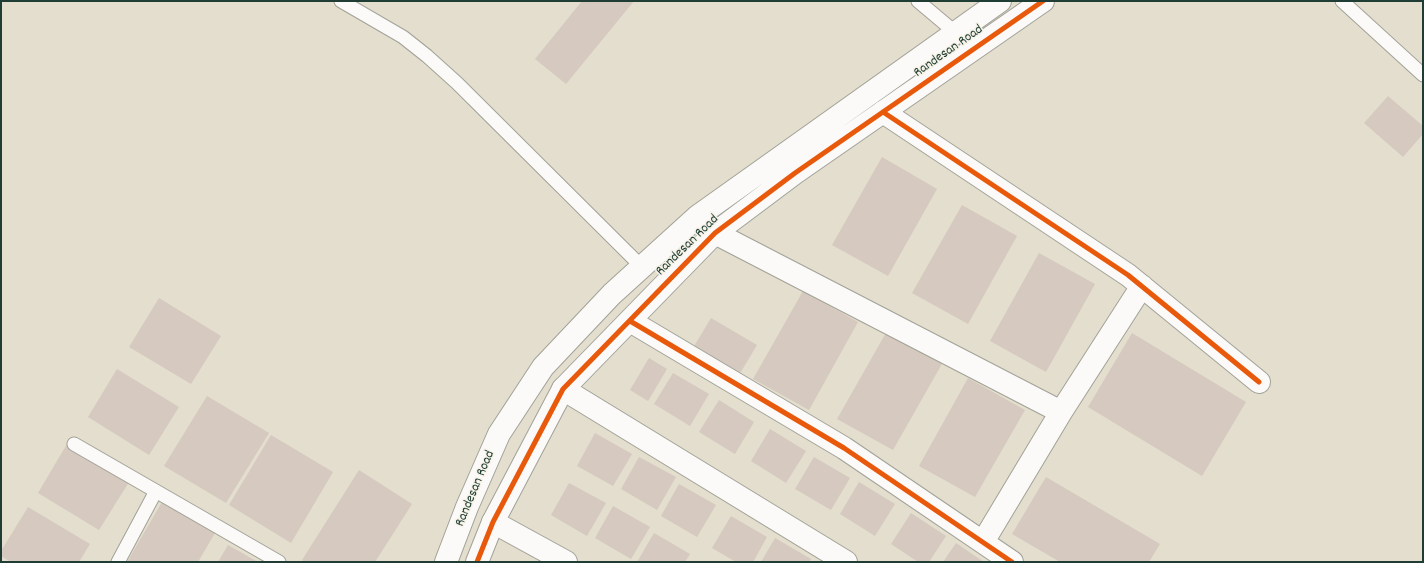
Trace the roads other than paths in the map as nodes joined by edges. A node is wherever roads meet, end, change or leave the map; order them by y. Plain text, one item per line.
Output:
1 (341, 1) edge
2 (918, 1) edge
3 (1000, 1) edge
4 (1043, 1) edge
5 (1342, 1) edge
6 (956, 33) junction
7 (1423, 75) edge
8 (883, 112) junction
9 (715, 233) junction
10 (642, 267) junction
11 (1142, 286) junction
12 (630, 320) junction
13 (1259, 382) dead end
14 (563, 389) junction
15 (1062, 412) junction
16 (74, 444) dead end
17 (156, 491) junction
18 (493, 522) junction
19 (983, 542) junction
20 (118, 562) edge
21 (280, 562) edge
22 (446, 562) edge
23 (477, 562) edge
24 (566, 562) edge
25 (846, 562) edge
26 (1012, 562) edge

1 - 10 lane
2 - 6 lane
3 - 6 street, Randesan Road
4 - 8 street, Randesan Road
5 - 7 lane
6 - 10 street, Randesan Road
8 - 9 street, Randesan Road
8 - 11 street
9 - 12 street, Randesan Road
9 - 15 street
10 - 22 street, Randesan Road
11 - 13 street
11 - 15 street
12 - 14 street, Randesan Road
12 - 19 street
14 - 18 street, Randesan Road
14 - 25 street
15 - 19 street
16 - 17 lane
17 - 20 lane
17 - 21 lane
18 - 23 street, Randesan Road
18 - 24 street
19 - 26 street

